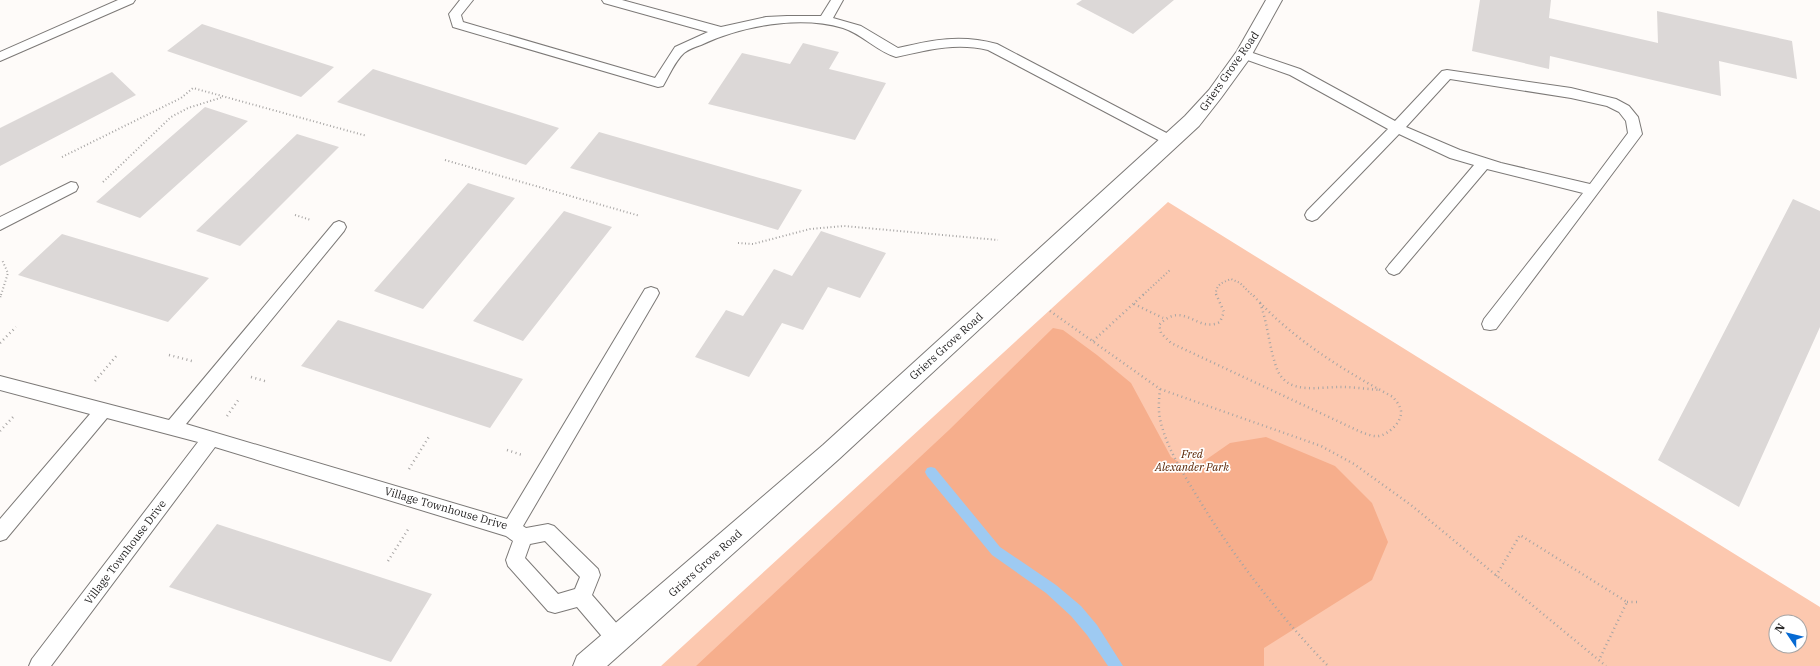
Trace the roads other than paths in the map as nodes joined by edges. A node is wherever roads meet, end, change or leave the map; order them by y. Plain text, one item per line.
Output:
1 (129, 0) edge
2 (467, 0) edge
3 (608, 0) edge
4 (837, 0) edge
5 (1274, 0) edge
6 (825, 21) junction
7 (723, 32) junction
8 (1244, 54) junction
9 (0, 57) edge
10 (1397, 128) junction
11 (1170, 140) junction
12 (1484, 163) junction
13 (71, 187) dead end
14 (1593, 190) junction
15 (1312, 215) dead end
16 (0, 224) edge
17 (339, 227) dead end
18 (1394, 269) dead end
19 (651, 293) dead end
20 (1490, 324) dead end
21 (0, 383) edge
22 (104, 410) junction
23 (172, 428) junction
24 (211, 438) junction
25 (518, 533) junction
26 (0, 534) edge
27 (581, 598) junction
28 (618, 640) junction
29 (38, 666) edge
30 (587, 666) edge

1 - 9 lane
2 - 7 lane
3 - 7 lane
4 - 6 lane
5 - 8 street, Griers Grove Road
6 - 7 lane
6 - 11 lane
8 - 10 lane
8 - 11 street, Griers Grove Road
10 - 12 lane
10 - 14 lane
10 - 15 lane
11 - 28 street, Griers Grove Road
12 - 14 lane
12 - 18 lane
13 - 16 lane
14 - 20 lane
17 - 23 lane
19 - 25 lane, Village Townhouse Drive
21 - 22 lane, Village Townhouse Drive
22 - 23 lane, Village Townhouse Drive
22 - 26 lane
23 - 24 lane, Village Townhouse Drive
24 - 25 lane, Village Townhouse Drive
24 - 29 lane, Village Townhouse Drive
25 - 27 lane
25 - 27 lane
27 - 28 lane
28 - 30 street, Griers Grove Road

